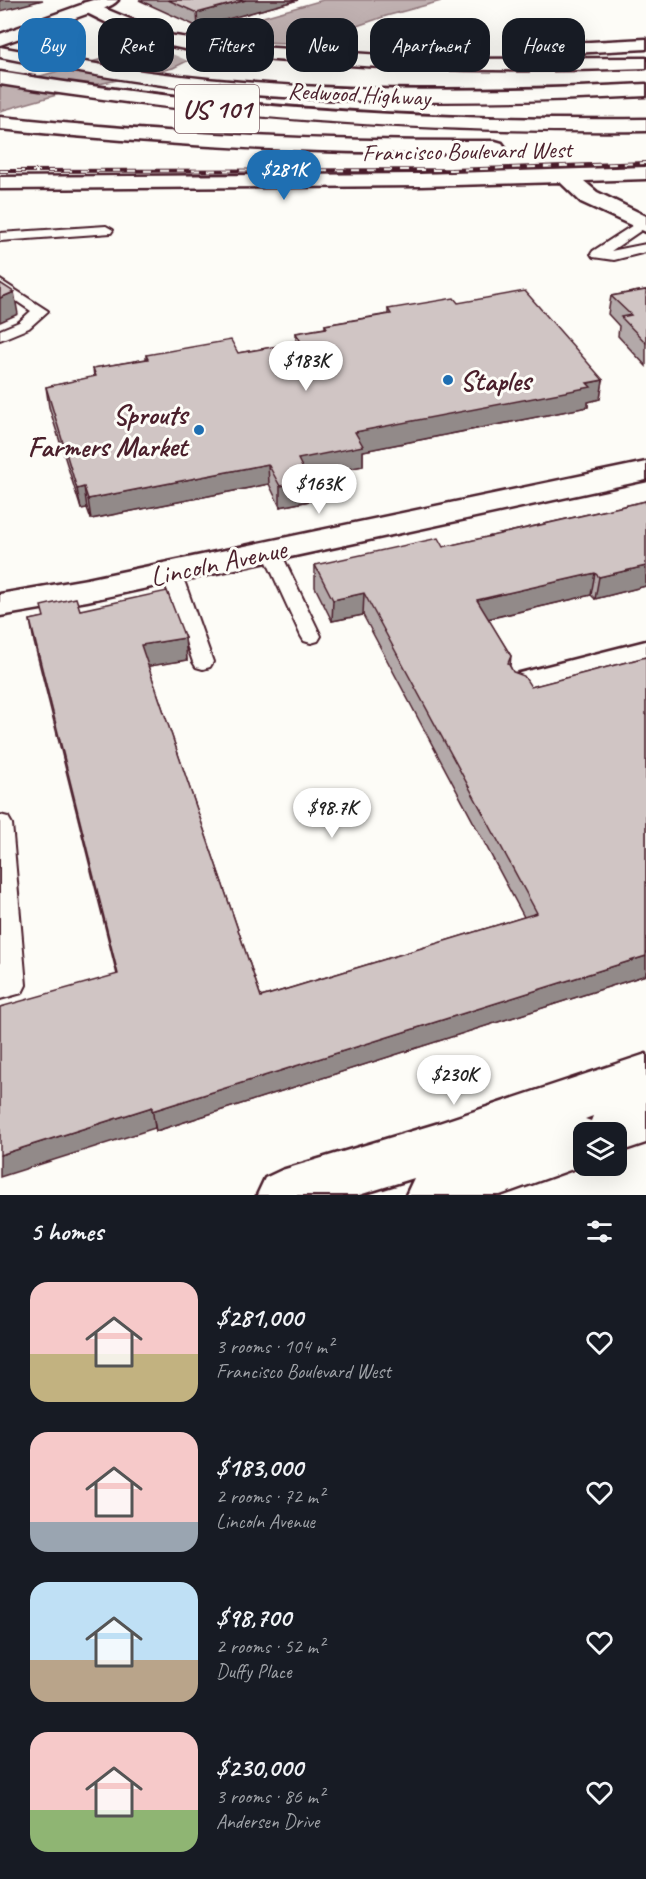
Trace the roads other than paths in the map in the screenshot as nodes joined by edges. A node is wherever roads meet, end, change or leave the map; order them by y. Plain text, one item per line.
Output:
1 (110, 0) edge
2 (81, 4) edge
3 (0, 25) edge
4 (0, 40) edge
5 (646, 44) edge
6 (585, 47) edge
7 (0, 52) edge
8 (646, 63) edge
9 (0, 78) edge
10 (646, 90) edge
11 (0, 123) edge
12 (646, 125) edge
13 (646, 142) edge
14 (560, 146) dead end
15 (515, 147) dead end
16 (646, 173) edge
17 (567, 177) junction
18 (0, 183) edge
19 (641, 220) edge
20 (106, 230) dead end
21 (0, 237) edge
22 (646, 248) edge
23 (0, 284) edge
24 (0, 335) edge
25 (646, 471) edge
26 (271, 551) junction
27 (171, 572) junction
28 (0, 605) edge
29 (311, 636) dead end
30 (646, 653) edge
31 (203, 662) dead end
32 (525, 684) edge
33 (0, 824) edge
34 (0, 988) edge
35 (646, 1076) edge
36 (646, 1120) edge
37 (627, 1126) edge
38 (573, 1146) edge
39 (282, 1195) edge
40 (430, 1195) edge

1 - 2 main road
2 - 3 main road
2 - 4 main road
2 - 8 main road
5 - 6 main road
7 - 10 main road, Redwood Highway / US 101
9 - 12 main road, Redwood Highway / US 101
11 - 15 main road
13 - 14 main road
16 - 17 main road, Francisco Boulevard West
17 - 18 main road, Francisco Boulevard West
17 - 19 main road
19 - 22 lane
20 - 21 lane
23 - 24 lane
25 - 26 main road, Lincoln Avenue
26 - 27 main road, Lincoln Avenue
26 - 29 lane
27 - 28 main road, Lincoln Avenue
27 - 31 lane
30 - 32 main road
33 - 34 lane
35 - 39 main road
36 - 37 main road
38 - 40 main road

